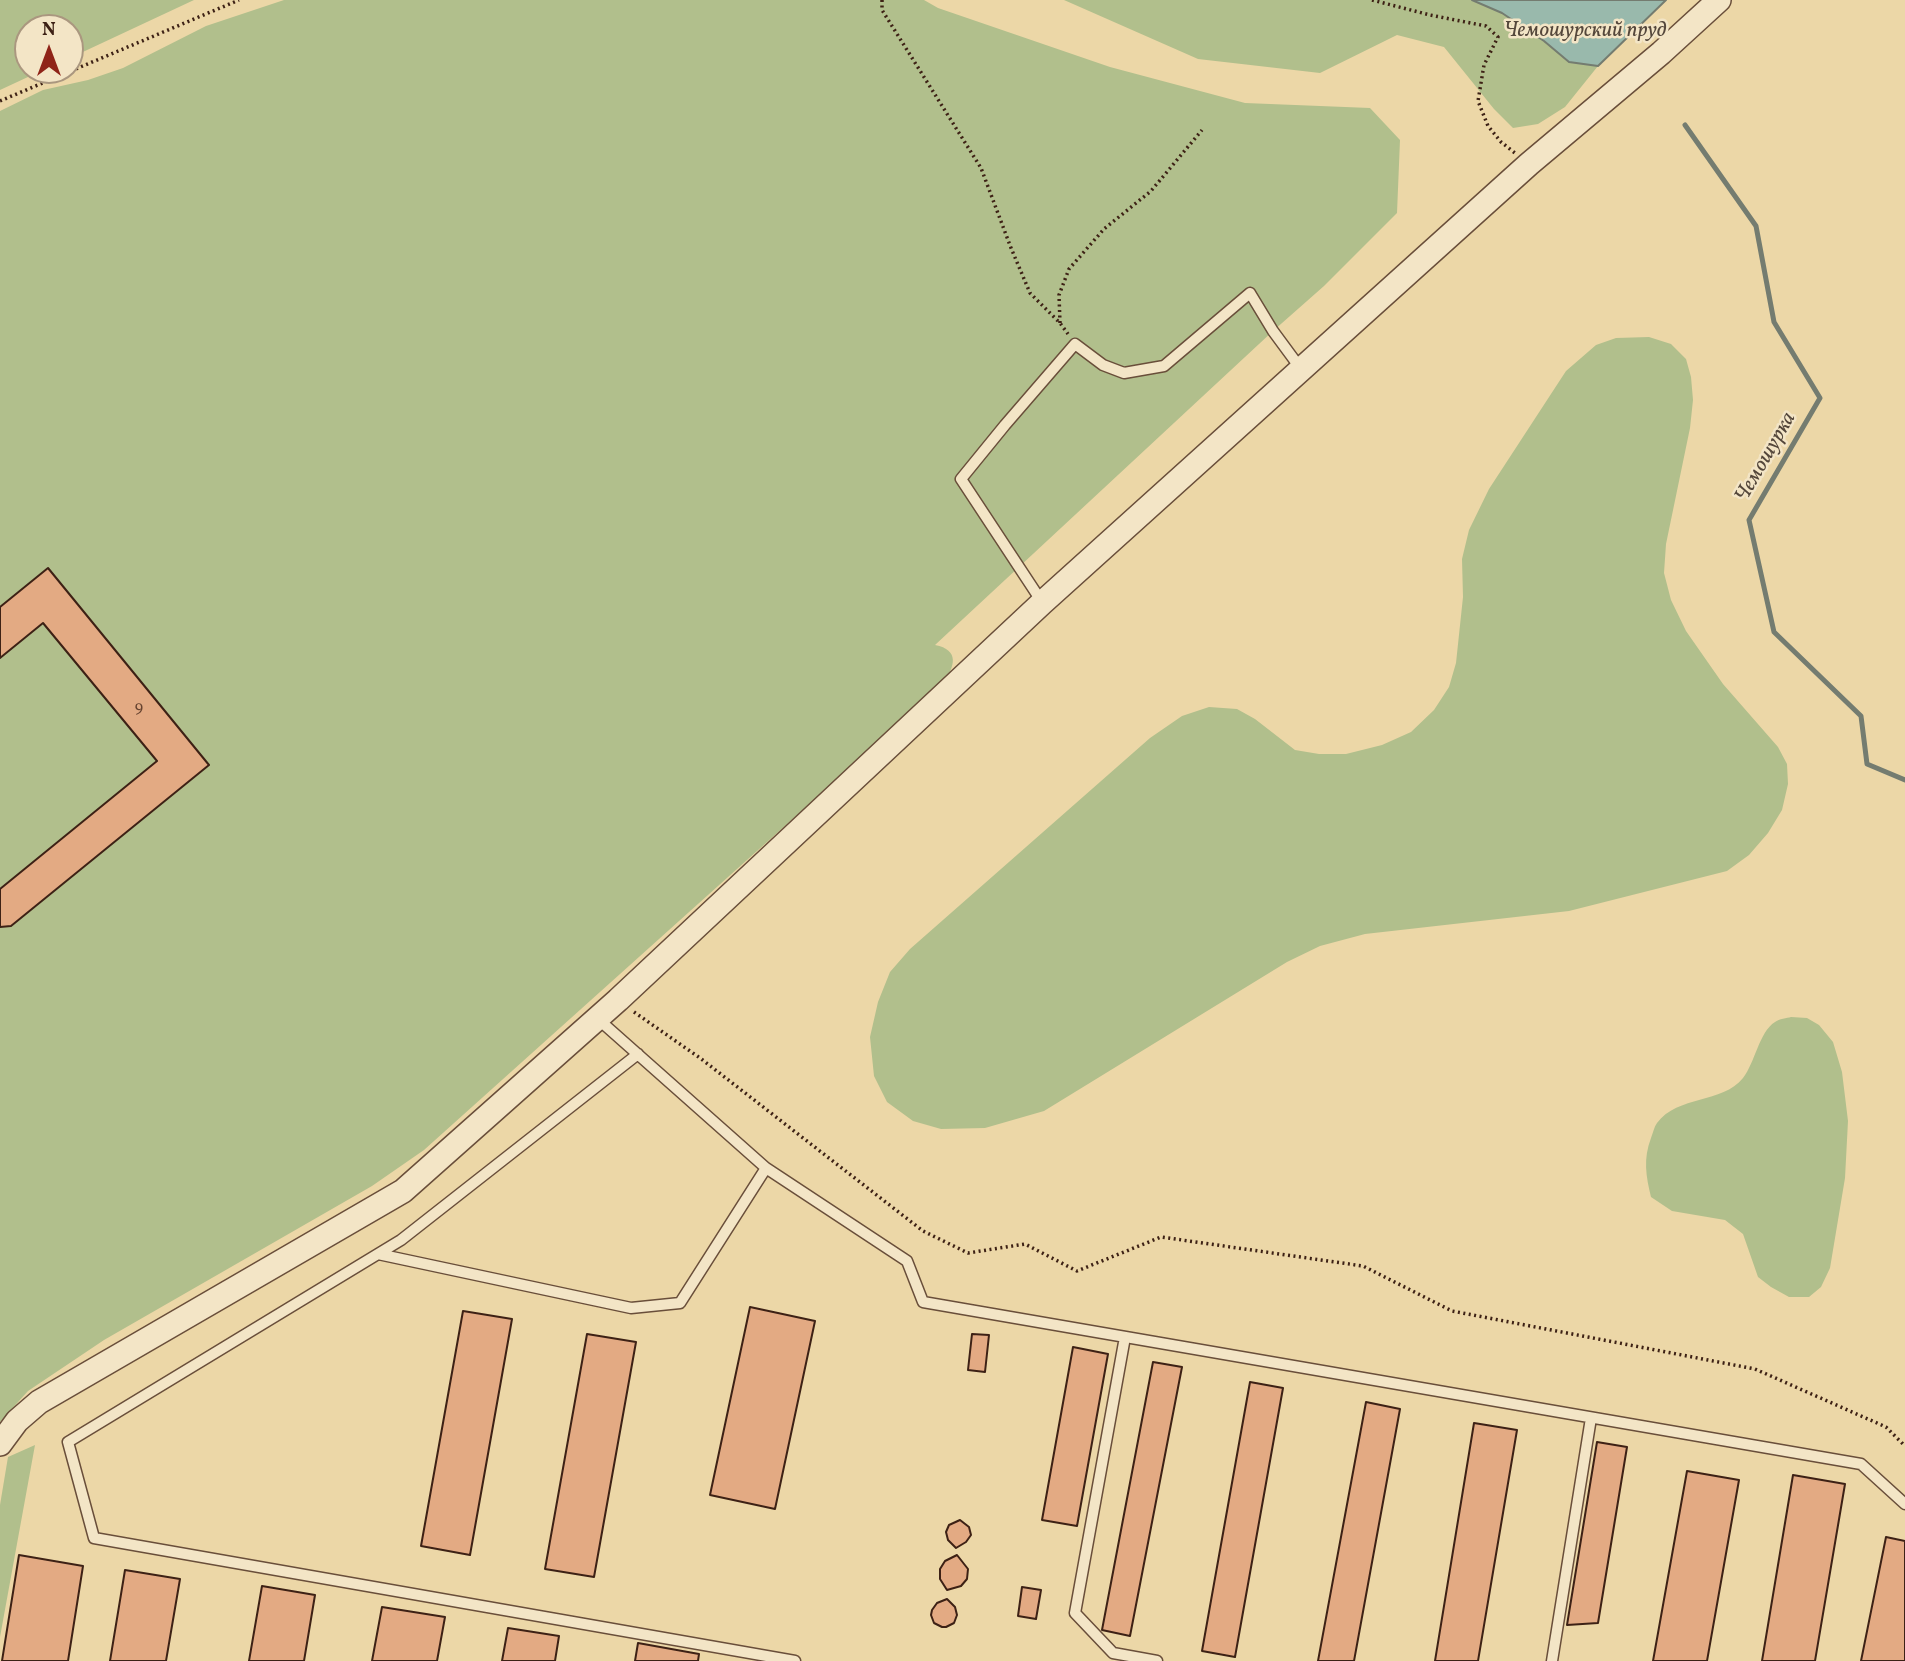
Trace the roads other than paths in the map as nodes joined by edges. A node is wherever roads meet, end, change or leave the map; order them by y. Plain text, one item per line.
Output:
1 (1719, 0) edge
2 (1301, 369) junction
3 (1042, 603) junction
4 (598, 1018) junction
5 (638, 1054) junction
6 (766, 1168) junction
7 (378, 1254) junction
8 (1125, 1337) junction
9 (1591, 1418) junction
10 (0, 1444) edge
11 (1905, 1504) edge
12 (1135, 1659) edge
13 (795, 1661) edge
14 (1157, 1661) edge
15 (1552, 1661) edge

1 - 2 street
2 - 3 street
2 - 3 lane
3 - 4 street
4 - 5 lane
4 - 10 street
5 - 6 lane
5 - 7 lane
6 - 7 lane
6 - 8 lane
7 - 13 lane
8 - 9 lane
8 - 12 lane
9 - 11 lane
9 - 15 lane
12 - 14 lane

